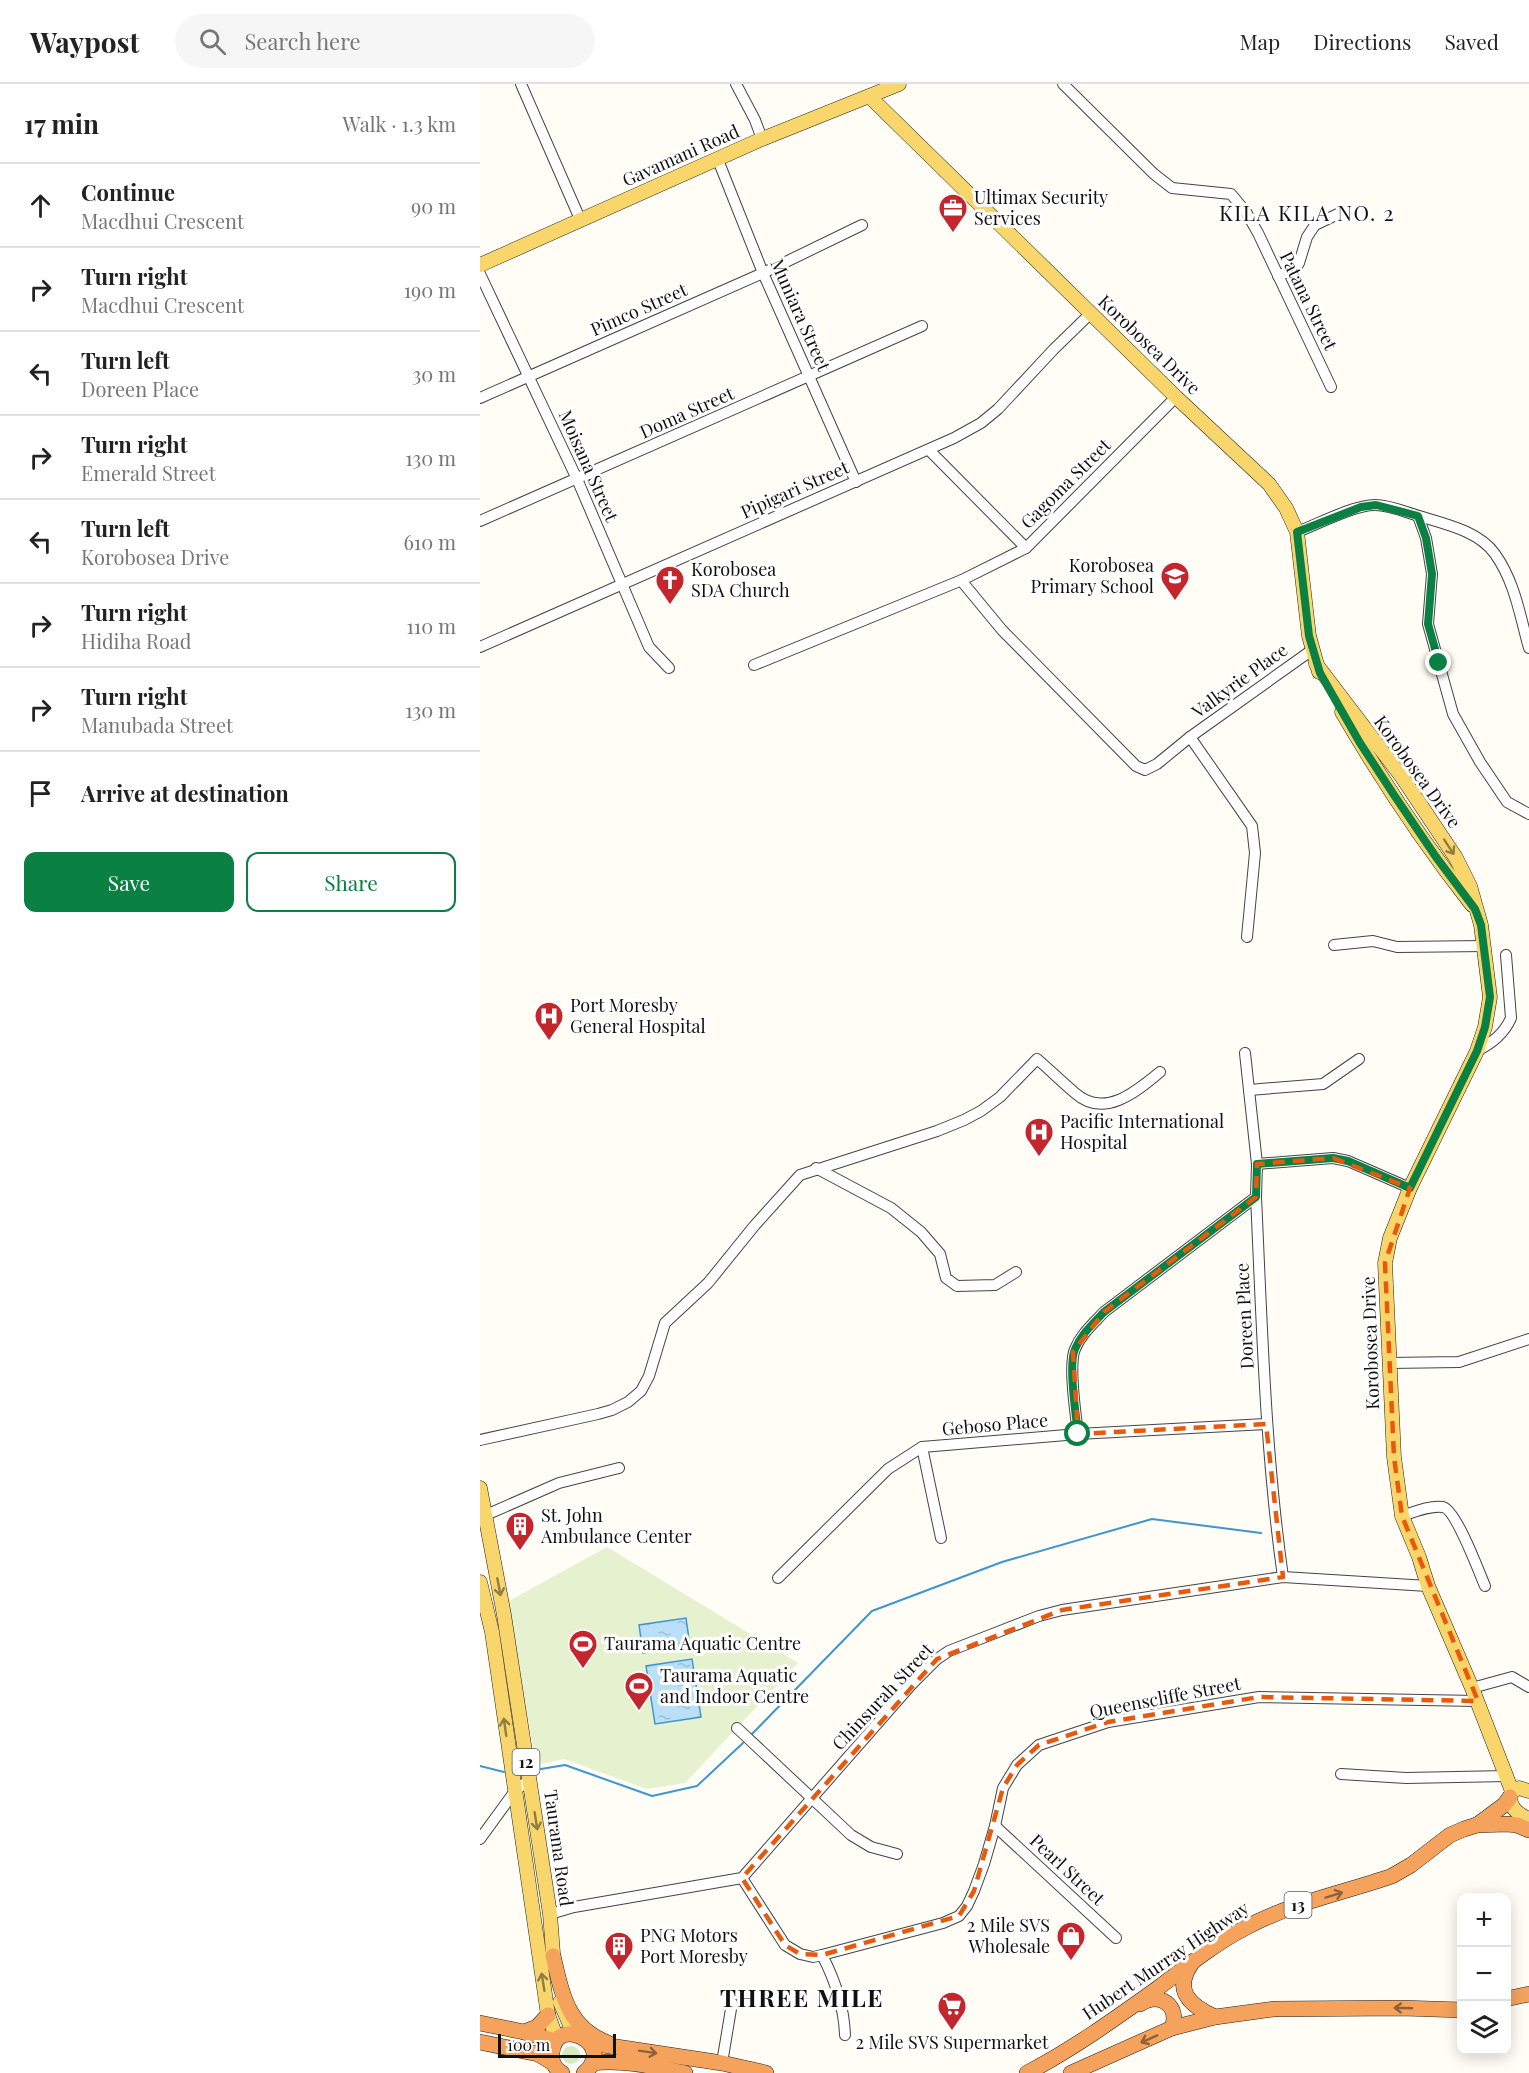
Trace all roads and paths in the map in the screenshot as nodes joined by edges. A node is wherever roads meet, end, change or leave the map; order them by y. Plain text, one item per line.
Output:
1 (521, 84) edge
2 (736, 84) edge
3 (899, 84) edge
4 (1063, 84) edge
5 (868, 90) edge
6 (762, 139) junction
7 (718, 160) junction
8 (1344, 211) dead end
9 (580, 219) junction
10 (862, 225) dead end
11 (480, 265) edge
12 (763, 273) junction
13 (480, 274) edge
14 (1278, 276) junction
15 (1090, 314) junction
16 (922, 326) dead end
17 (810, 376) junction
18 (529, 377) junction
19 (1332, 387) dead end
20 (1176, 397) junction
21 (480, 398) edge
22 (928, 450) junction
23 (577, 479) junction
24 (856, 482) junction
25 (1418, 516) junction
26 (480, 521) edge
27 (1297, 532) junction
28 (1026, 548) junction
29 (962, 580) junction
30 (622, 585) junction
31 (480, 647) edge
32 (1529, 648) edge
33 (1312, 650) junction
34 (754, 665) dead end
35 (669, 668) dead end
36 (1190, 737) junction
37 (1524, 812) edge
38 (1247, 936) dead end
39 (1334, 945) dead end
40 (1485, 946) junction
41 (1506, 955) dead end
42 (1477, 1051) junction
43 (1245, 1053) dead end
44 (1359, 1059) dead end
45 (1160, 1072) dead end
46 (1249, 1090) junction
47 (1257, 1164) junction
48 (816, 1168) junction
49 (1410, 1188) junction
50 (1256, 1197) junction
51 (1016, 1272) dead end
52 (1529, 1339) edge
53 (1389, 1364) junction
54 (1266, 1424) junction
55 (1078, 1434) junction
56 (480, 1440) edge
57 (922, 1447) junction
58 (619, 1468) dead end
59 (480, 1488) edge
60 (486, 1515) junction
61 (1402, 1516) junction
62 (941, 1538) dead end
63 (495, 1563) junction
64 (480, 1565) edge
65 (1283, 1577) junction
66 (778, 1578) dead end
67 (480, 1582) edge
68 (1428, 1586) junction
69 (1485, 1586) dead end
70 (482, 1596) edge
71 (1529, 1687) edge
72 (1472, 1688) junction
73 (1478, 1701) junction
74 (737, 1728) dead end
75 (1341, 1774) dead end
76 (530, 1779) junction
77 (1515, 1787) edge
78 (515, 1791) junction
79 (812, 1797) junction
80 (1529, 1819) edge
81 (1477, 1825) junction
82 (995, 1827) junction
83 (1529, 1830) edge
84 (480, 1839) edge
85 (897, 1854) dead end
86 (742, 1878) junction
87 (550, 1914) junction
88 (1116, 1938) dead end
89 (822, 1955) junction
90 (553, 1956) junction
91 (1193, 1962) junction
92 (1529, 1994) edge
93 (1511, 1999) edge
94 (732, 2003) dead end
95 (1457, 2010) edge
96 (548, 2015) junction
97 (1215, 2017) junction
98 (480, 2023) edge
99 (1110, 2023) junction
100 (1172, 2028) junction
101 (524, 2032) junction
102 (574, 2034) junction
103 (845, 2035) dead end
104 (556, 2040) junction
105 (480, 2042) edge
106 (590, 2043) junction
107 (624, 2048) junction
108 (722, 2063) junction
109 (558, 2070) edge
110 (591, 2070) edge
111 (685, 2073) edge
112 (766, 2073) edge
113 (1027, 2073) edge
114 (1071, 2073) edge

1 - 9 street
2 - 6 street
3 - 5 main road, Gavamani Road
4 - 14 street, Patana Street
5 - 6 main road, Gavamani Road
5 - 15 main road, Korobosea Drive
6 - 7 main road, Gavamani Road
7 - 9 main road, Gavamani Road
7 - 12 street, Muniara Street
8 - 14 street
9 - 11 main road, Gavamani Road
10 - 12 street, Pimco Street
12 - 17 street, Muniara Street
12 - 18 street, Pimco Street
13 - 18 street, Moisana Street
14 - 19 street, Patana Street
15 - 20 main road, Korobosea Drive
15 - 22 street, Pipigari Street
16 - 17 street, Doma Street
17 - 23 street, Doma Street
17 - 24 street, Muniara Street
18 - 21 street, Pimco Street
18 - 23 street, Moisana Street
20 - 27 main road, Korobosea Drive
20 - 28 street, Gagoma Street
22 - 24 street, Pipigari Street
22 - 28 street, Gagoma Street
23 - 26 street, Doma Street
23 - 30 street, Moisana Street
24 - 30 street, Pipigari Street
25 - 27 street
25 - 32 street
25 - 37 street
27 - 33 main road, Korobosea Drive
28 - 29 street
29 - 34 street
29 - 36 street
30 - 31 street, Pipigari Street
30 - 35 street, Moisana Street
33 - 36 street, Valkyrie Place
33 - 40 main road, Korobosea Drive
36 - 38 street, Valkyrie Place
39 - 40 street
40 - 42 main road, Korobosea Drive
41 - 42 street
42 - 49 main road, Korobosea Drive
43 - 46 street, Doreen Place
44 - 46 street
45 - 48 street
46 - 47 street, Doreen Place
47 - 49 street
47 - 50 street, Doreen Place
48 - 51 street
48 - 56 street
49 - 53 main road, Korobosea Drive
50 - 54 street, Doreen Place
50 - 55 street
52 - 53 street
53 - 61 main road, Korobosea Drive
54 - 55 street, Geboso Place
54 - 65 street, Doreen Place
55 - 57 street, Geboso Place
57 - 62 street
57 - 66 street, Geboso Place
58 - 60 street
59 - 60 main road, Taurama Road / 12
60 - 63 main road, Taurama Road / 12
61 - 68 main road, Korobosea Drive
61 - 69 street
63 - 64 main road
63 -> 76 main road, Taurama Road / 12
65 - 68 street, Chinsurah Street
65 - 79 street, Chinsurah Street
67 - 70 main road, Taurama Road / 12
68 - 72 main road, Korobosea Drive
78 -> 70 main road, Taurama Road / 12
71 - 72 street
72 - 73 main road, Korobosea Drive
73 - 77 main road, Korobosea Drive
73 - 82 street, Queenscliffe Street
74 - 79 street
75 - 77 street
76 - 78 street
76 -> 87 main road, Taurama Road / 12
77 - 80 main road, Korobosea Drive
77 - 81 highway
78 - 84 street
96 -> 78 main road, Taurama Road / 12
79 - 85 street
79 - 86 street, Chinsurah Street
81 - 83 highway, Hubert Murray Highway / 13
91 -> 81 highway, Hubert Murray Highway / 13
82 - 88 street, Pearl Street
82 - 89 street, Queenscliffe Street
86 - 87 street
86 - 89 street, Queenscliffe Street
87 - 90 main road, Taurama Road / 12
89 - 103 street
90 - 102 main road, Taurama Road / 12
90 - 107 highway
91 - 97 highway
91 - 99 highway, Hubert Murray Highway / 13
92 - 93 highway
94 - 108 street
95 -> 97 highway
96 - 101 highway
96 - 104 main road, Taurama Road / 12
97 - 100 highway
98 - 101 highway
99 - 100 highway
99 - 113 highway, Hubert Murray Highway / 13
100 -> 114 highway
101 - 104 highway
102 - 104 highway
102 - 106 highway
104 - 109 highway
105 - 109 highway
106 - 107 highway
106 - 110 highway
107 -> 108 highway
108 - 112 highway
110 - 111 highway

